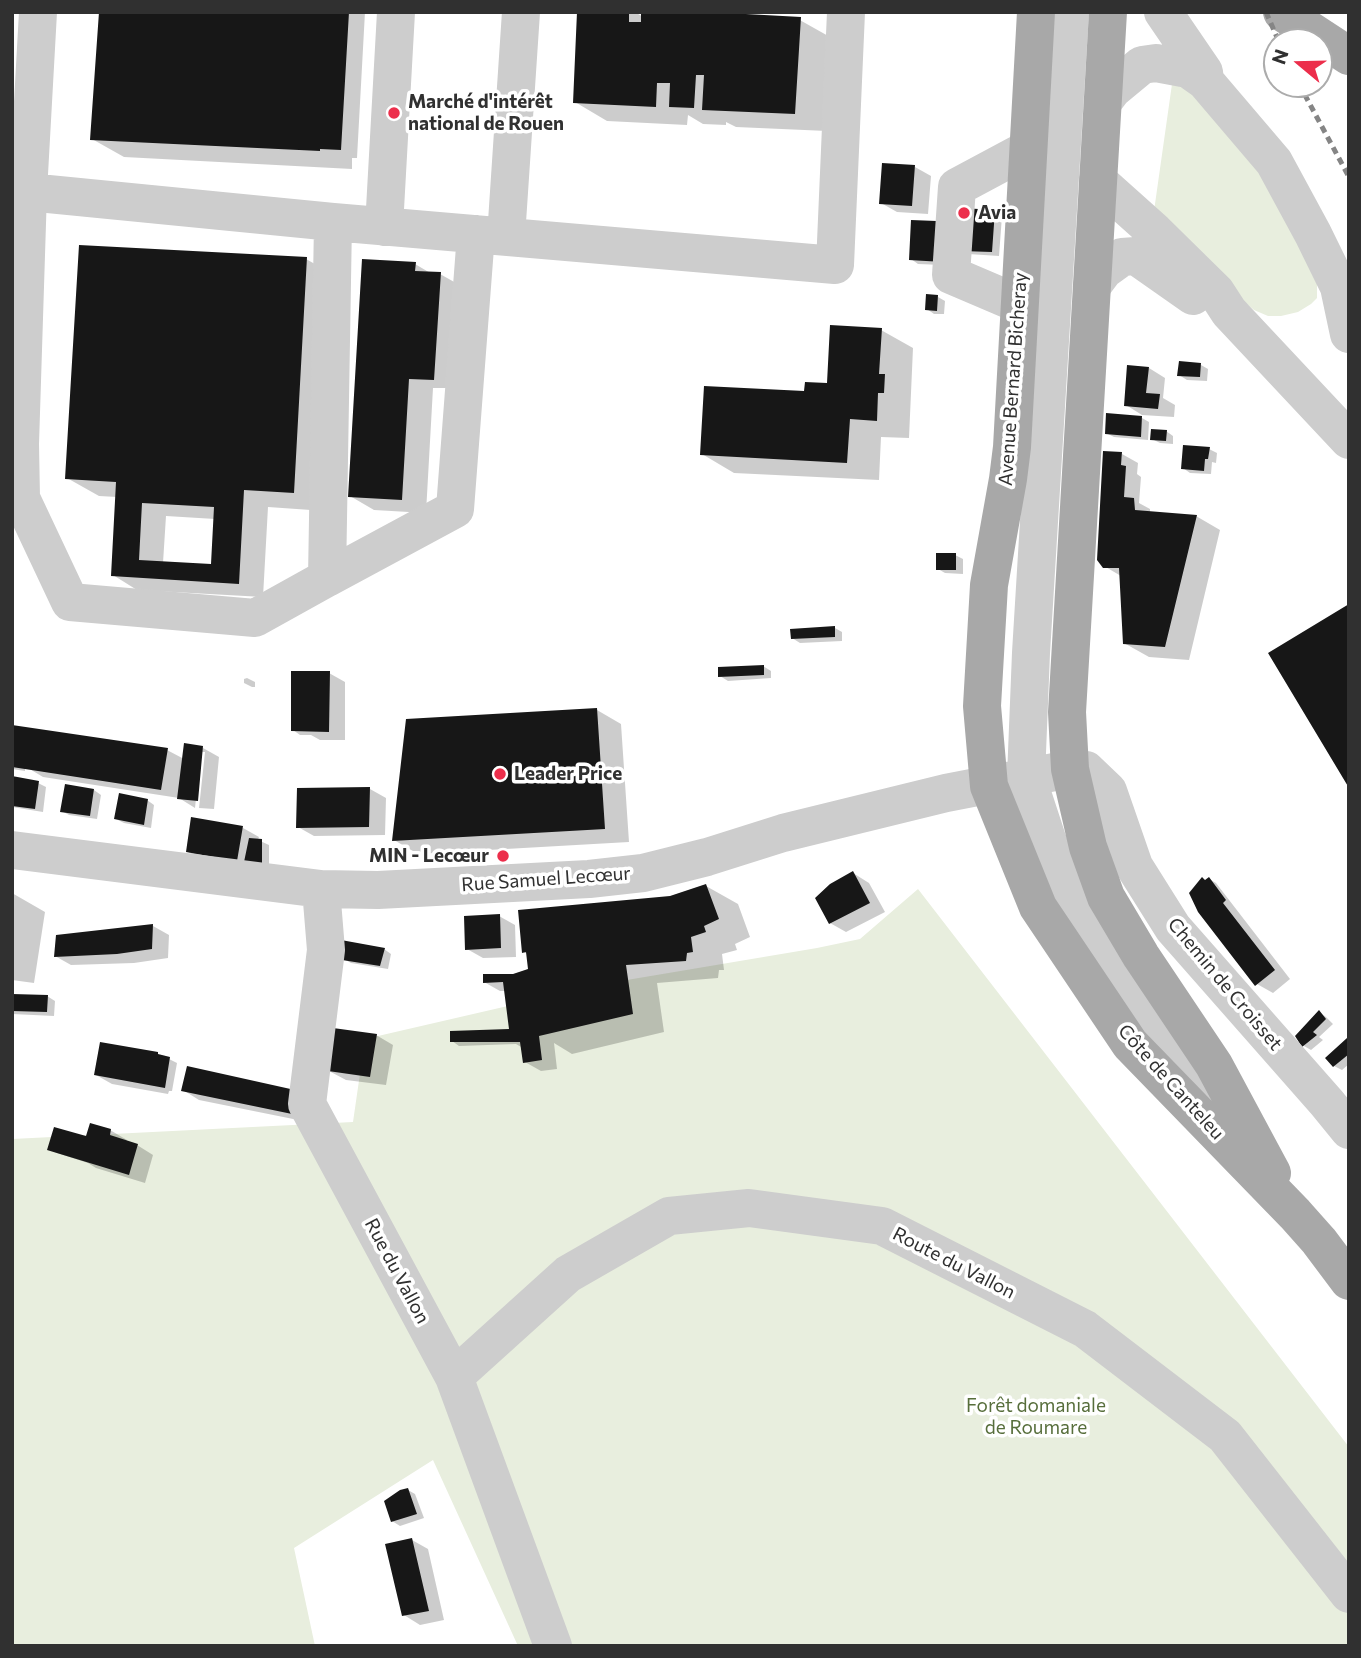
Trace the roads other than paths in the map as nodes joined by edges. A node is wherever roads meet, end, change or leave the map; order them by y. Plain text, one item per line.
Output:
1 (38, 12) edge
2 (396, 12) edge
3 (521, 12) edge
4 (846, 12) edge
5 (1036, 12) edge
6 (1070, 12) edge
7 (1108, 12) edge
8 (1163, 12) edge
9 (1282, 12) edge
10 (1321, 12) edge
11 (1349, 44) edge
12 (1349, 57) edge
13 (1205, 81) junction
14 (1102, 102) junction
15 (1028, 149) junction
16 (1098, 181) junction
17 (28, 192) junction
18 (333, 222) junction
19 (384, 227) junction
20 (491, 236) junction
21 (1092, 286) junction
22 (1019, 303) junction
23 (1230, 312) junction
24 (1349, 334) edge
25 (1349, 440) edge
26 (327, 579) junction
27 (1070, 769) junction
28 (1026, 777) junction
29 (989, 786) junction
30 (12, 850) edge
31 (1019, 859) junction
32 (321, 889) junction
33 (1349, 1130) edge
34 (1294, 1212) junction
35 (1349, 1281) edge
36 (454, 1377) junction
37 (1349, 1594) edge
38 (553, 1646) edge

1 - 17 street
2 - 19 street
3 - 20 street
4 - 20 street
5 - 15 main road, Avenue Bernard Bicheray
6 - 28 street
7 - 14 main road
8 - 13 street
9 - 12 main road
10 - 11 main road
13 - 14 street
13 - 24 street
14 - 16 main road
15 - 22 main road, Avenue Bernard Bicheray
15 - 22 street
16 - 21 main road
16 - 23 street
17 - 18 street
17 - 26 street
18 - 19 street
18 - 26 street
19 - 20 street
20 - 26 street
21 - 23 street
21 - 27 main road
22 - 29 main road, Avenue Bernard Bicheray
23 - 25 street
27 - 28 street, Rue Samuel Lecœur
27 - 33 street, Chemin de Croisset
27 - 34 main road, Côte de Canteleu
28 - 29 street, Rue Samuel Lecœur
28 - 31 street
28 - 34 street
29 - 31 main road, Côte de Canteleu
29 - 32 street, Rue Samuel Lecœur
30 - 32 street, Rue Samuel Lecœur
31 - 34 main road, Côte de Canteleu
32 - 36 street, Rue du Vallon
34 - 35 main road, Côte de Canteleu
36 - 37 street, Route du Vallon
36 - 38 street, Rue du Vallon

